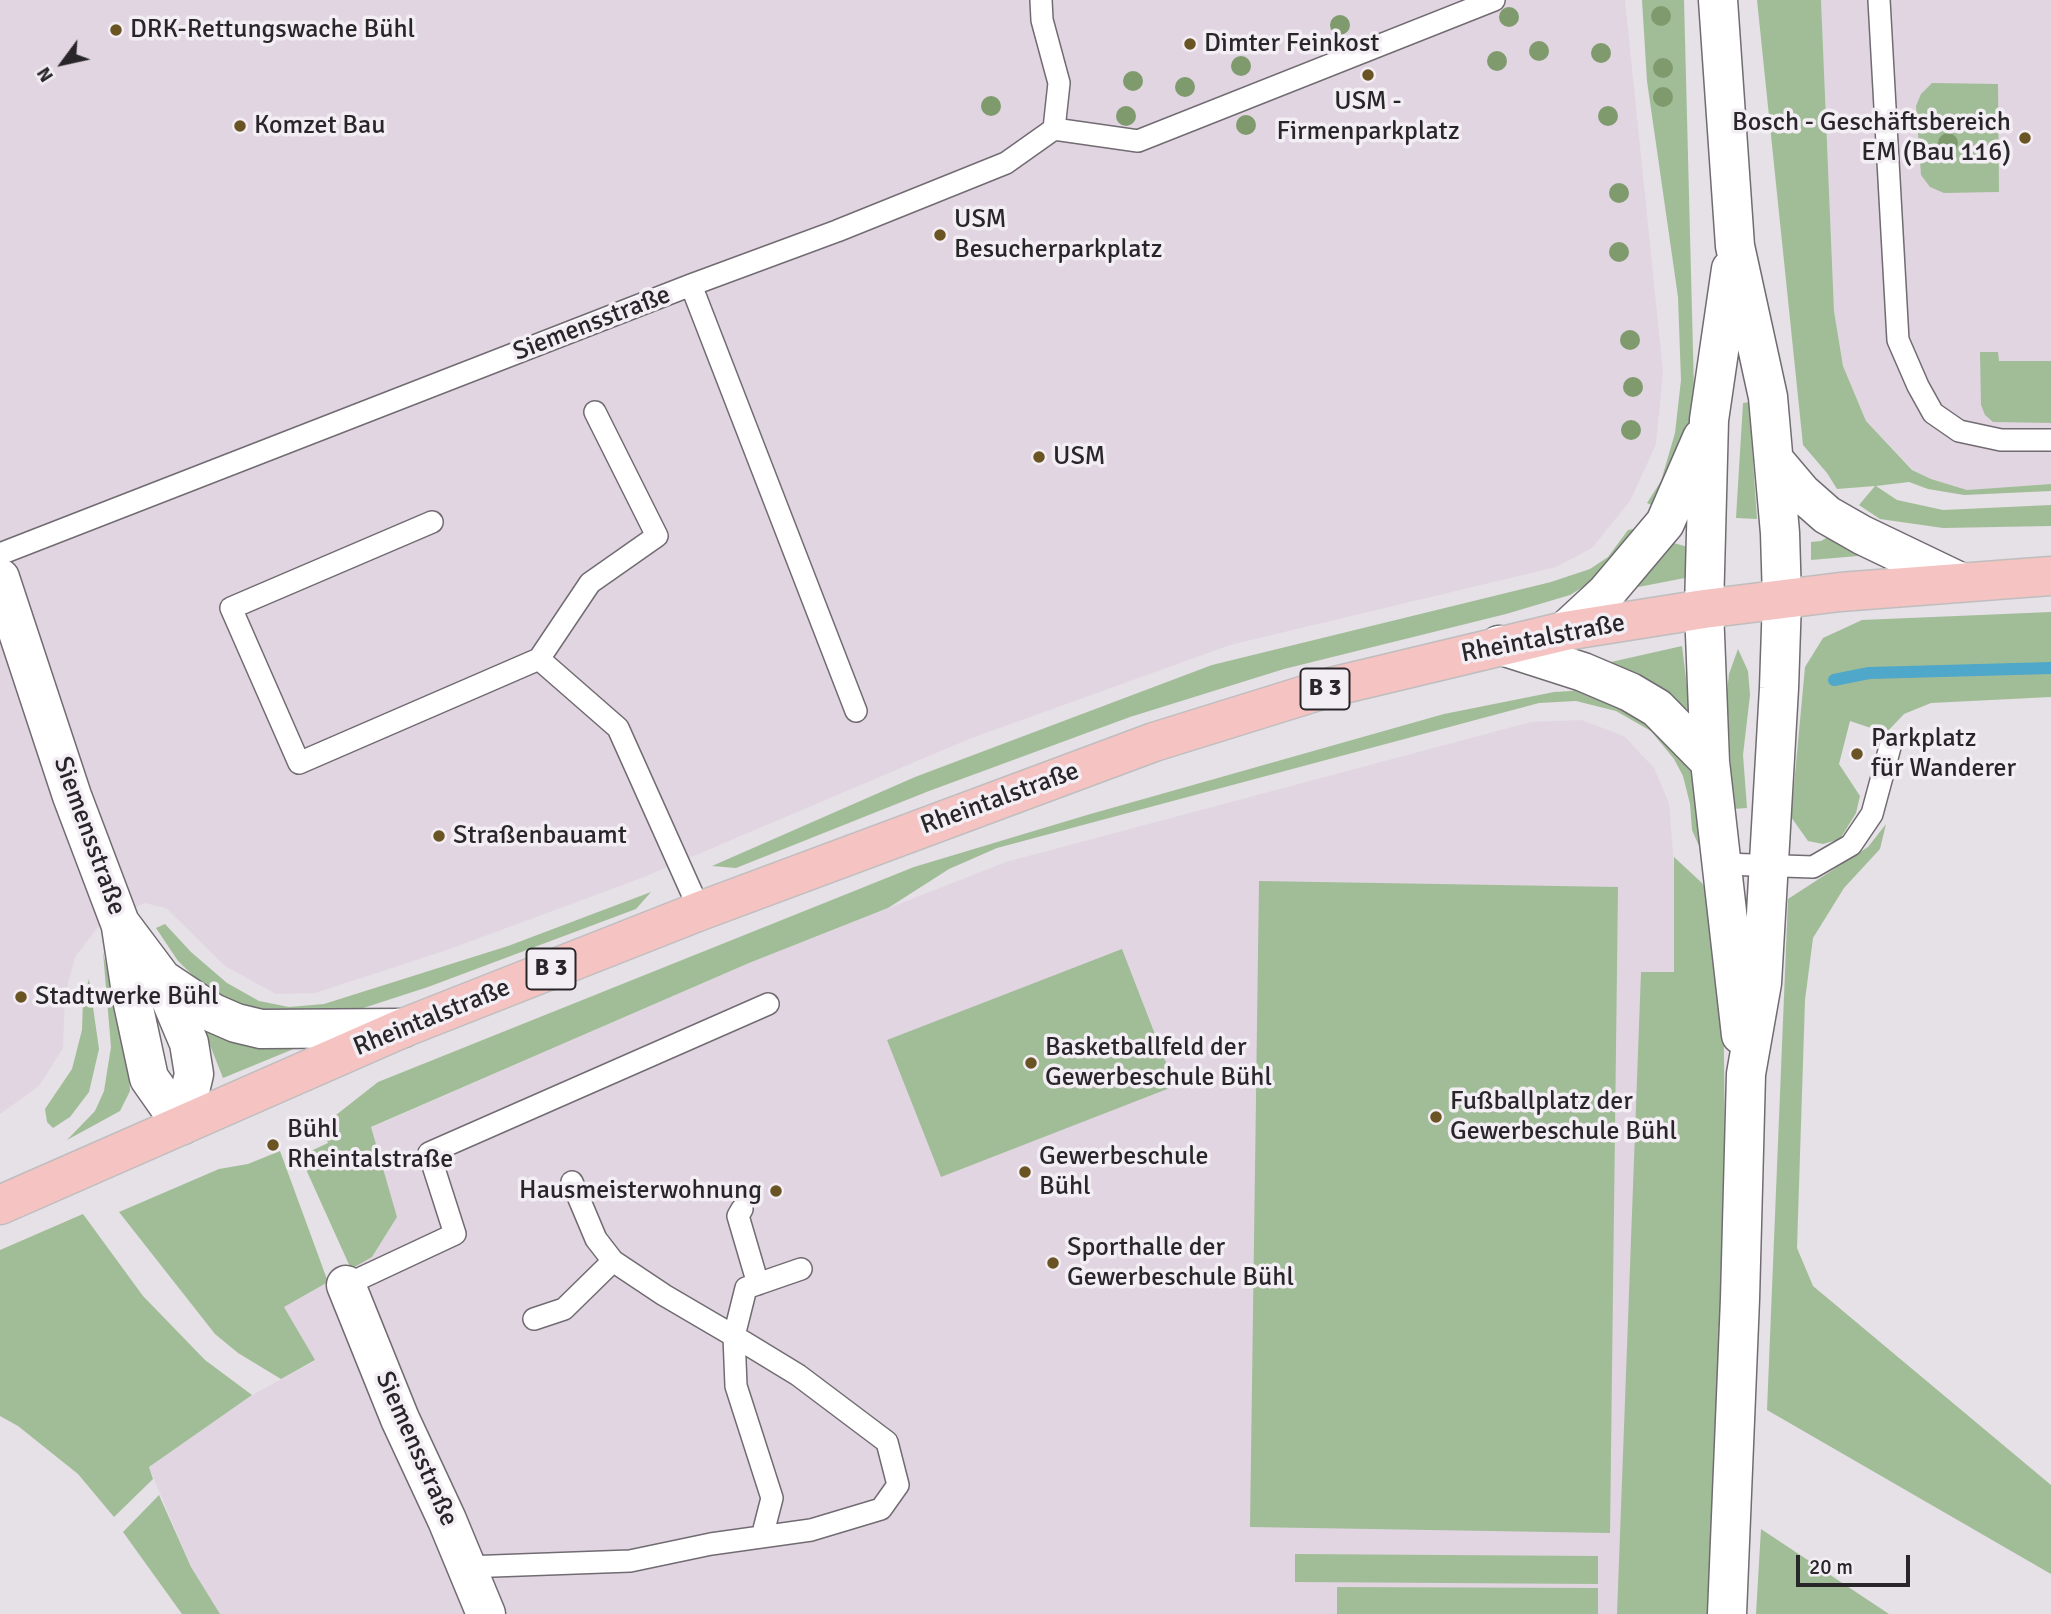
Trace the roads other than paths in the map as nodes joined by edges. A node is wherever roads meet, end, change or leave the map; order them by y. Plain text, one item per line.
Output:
1 (1041, 0) edge
2 (1718, 0) edge
3 (1880, 0) edge
4 (1485, 2) edge
5 (1054, 129) junction
6 (1735, 246) junction
7 (691, 285) junction
8 (595, 412) dead end
9 (1709, 420) junction
10 (2051, 440) edge
11 (1774, 460) junction
12 (432, 522) dead end
13 (0, 554) edge
14 (2051, 576) edge
15 (0, 578) edge
16 (1959, 582) junction
17 (1782, 599) junction
18 (1704, 609) junction
19 (1565, 631) junction
20 (1499, 646) junction
21 (539, 659) junction
22 (856, 711) dead end
23 (1890, 747) dead end
24 (1710, 762) junction
25 (1723, 864) junction
26 (1769, 864) junction
27 (700, 911) junction
28 (120, 923) junction
29 (162, 979) junction
30 (768, 1003) dead end
31 (403, 1028) junction
32 (1746, 1074) junction
33 (183, 1125) junction
34 (572, 1182) dead end
35 (0, 1205) edge
36 (742, 1209) dead end
37 (613, 1261) junction
38 (801, 1269) dead end
39 (758, 1284) junction
40 (346, 1285) joint
41 (534, 1319) dead end
42 (734, 1336) junction
43 (762, 1537) junction
44 (466, 1567) junction
45 (486, 1614) edge
46 (1727, 1614) edge

1 - 5 lane
2 - 6 street
3 - 10 lane
4 - 5 lane
5 - 7 lane, Siemensstraße
6 - 9 street
6 - 11 street
7 - 13 lane, Siemensstraße
7 - 22 lane
8 - 21 lane
9 - 18 street
9 - 19 street
11 - 16 street
11 - 17 street
12 - 21 lane
14 - 16 main road, Rheintalstraße / B 3
15 - 28 street, Siemensstraße
16 - 17 main road, Rheintalstraße / B 3
17 - 18 main road, Rheintalstraße / B 3
17 - 26 street
18 - 19 main road, Rheintalstraße / B 3
18 - 24 street
19 - 20 main road, Rheintalstraße / B 3
20 - 24 street
20 - 27 main road, Rheintalstraße / B 3
21 - 27 lane
23 - 26 lane
24 - 25 street
25 - 26 lane
25 - 32 street
26 - 32 street
27 - 31 main road, Rheintalstraße / B 3
28 - 29 street, Siemensstraße
28 - 33 street
29 - 31 street
29 - 33 street, Siemensstraße
30 - 40 lane
31 - 33 main road, Rheintalstraße / B 3
32 - 46 street
33 - 35 main road, Rheintalstraße / B 3
34 - 37 lane
36 - 39 lane
37 - 41 lane
37 - 42 lane
38 - 39 lane
39 - 42 lane
40 - 44 street, Siemensstraße
42 - 43 lane
42 - 43 lane
43 - 44 lane
44 - 45 street, Siemensstraße

